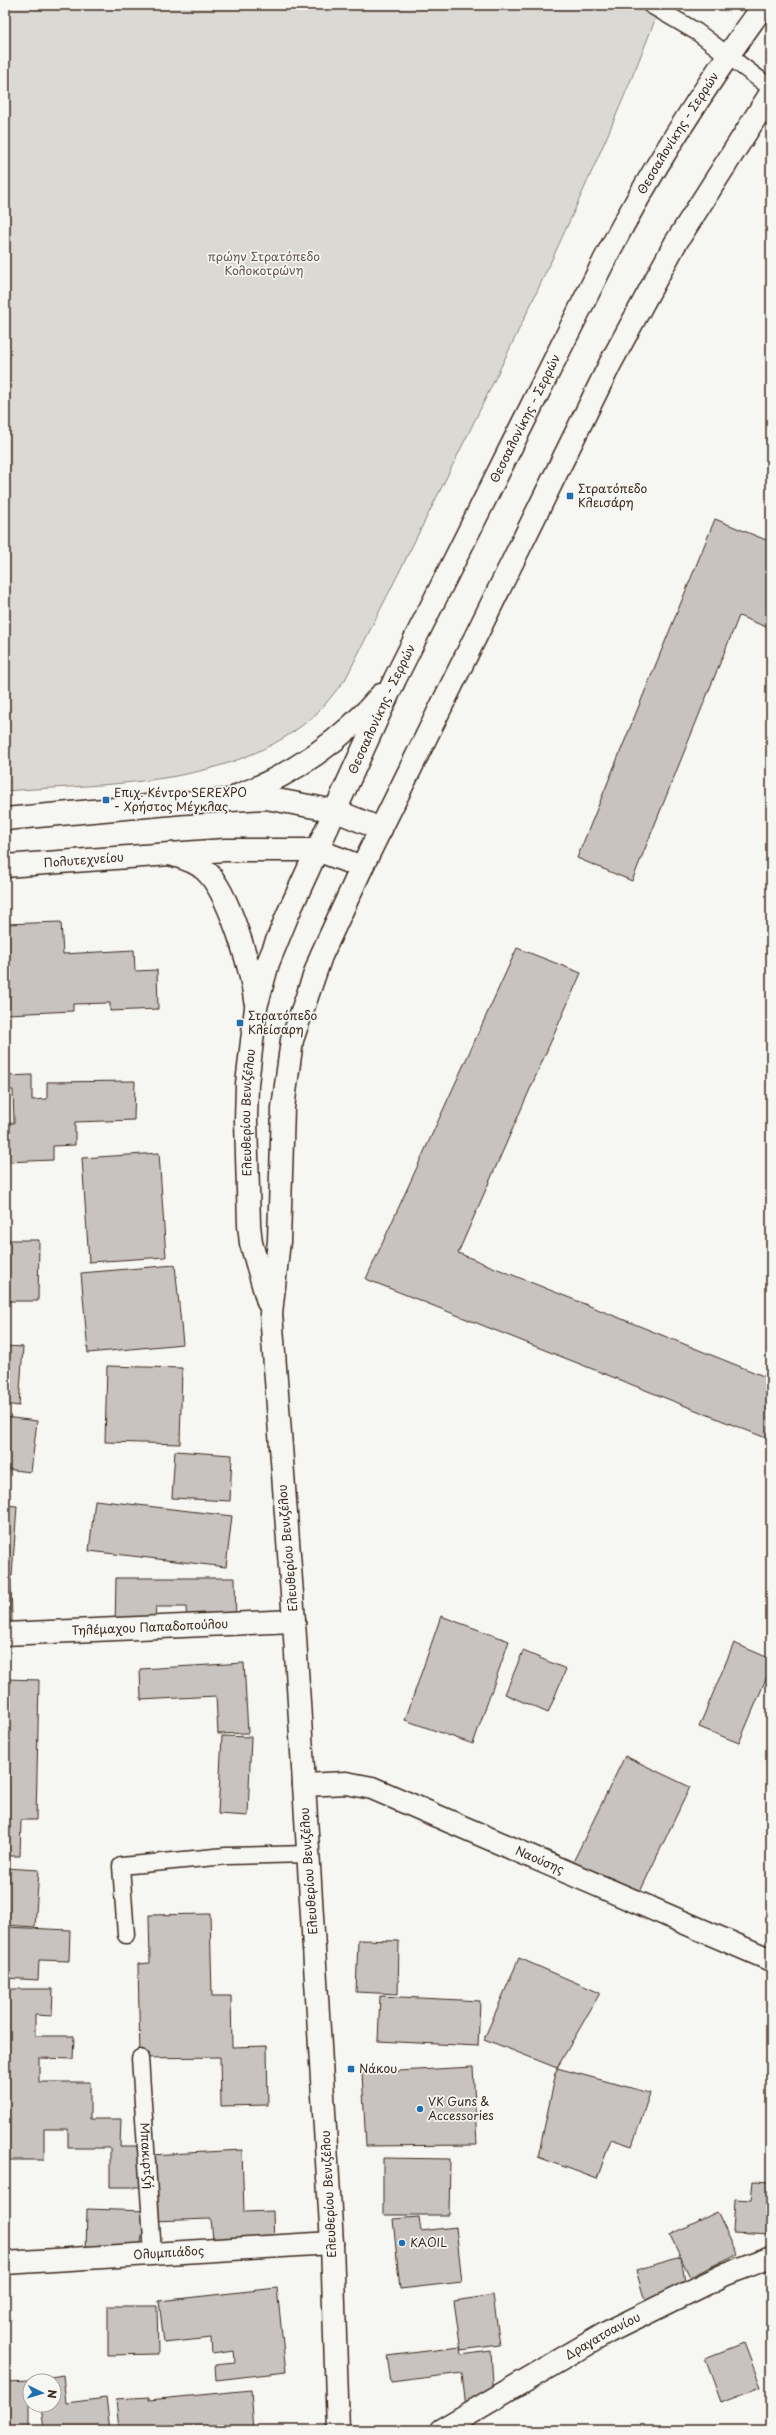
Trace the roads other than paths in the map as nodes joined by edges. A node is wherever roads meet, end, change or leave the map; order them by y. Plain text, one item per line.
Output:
1 (651, 5) edge
2 (764, 5) edge
3 (728, 54) junction
4 (771, 88) edge
5 (771, 93) edge
6 (395, 679) junction
7 (222, 801) junction
8 (336, 811) junction
9 (5, 819) edge
10 (381, 829) junction
11 (317, 850) junction
12 (162, 853) junction
13 (5, 866) edge
14 (362, 867) junction
15 (256, 1007) junction
16 (271, 1313) junction
17 (294, 1621) junction
18 (5, 1634) edge
19 (304, 1786) junction
20 (308, 1854) junction
21 (126, 1935) dead end
22 (771, 1960) edge
23 (140, 2058) dead end
24 (332, 2243) junction
25 (153, 2254) junction
26 (771, 2257) edge
27 (5, 2263) edge
28 (338, 2430) edge
29 (441, 2430) edge

1 - 3 lane
2 - 3 main road, Θεσσαλονίκης - Σερρών
3 - 4 lane
3 - 6 main road, Θεσσαλονίκης - Σερρών
5 - 10 main road
6 - 7 main road
6 - 8 main road, Θεσσαλονίκης - Σερρών
7 - 8 main road
7 - 9 main road
8 - 10 main road
8 - 11 main road, Θεσσαλονίκης - Σερρών
10 - 14 main road
11 - 12 main road, Πολυτεχνείου
11 - 14 main road
11 - 15 main road, Ελευθερίου Βενιζέλου
12 - 13 main road, Πολυτεχνείου
12 - 15 main road
14 - 16 main road, Ελευθερίου Βενιζέλου
15 - 16 main road, Ελευθερίου Βενιζέλου
16 - 17 main road, Ελευθερίου Βενιζέλου
17 - 18 main road, Τηλέμαχου Παπαδοπούλου
17 - 19 main road, Ελευθερίου Βενιζέλου
19 - 20 main road, Ελευθερίου Βενιζέλου
19 - 22 main road, Ναούσης
20 - 21 lane
20 - 24 main road, Ελευθερίου Βενιζέλου
23 - 25 lane, Μπακιρτζή
24 - 25 main road, Ολυμπιάδος
24 - 28 main road, Ελευθερίου Βενιζέλου
25 - 27 main road, Ολυμπιάδος
26 - 29 main road, Δραγατσανίου

